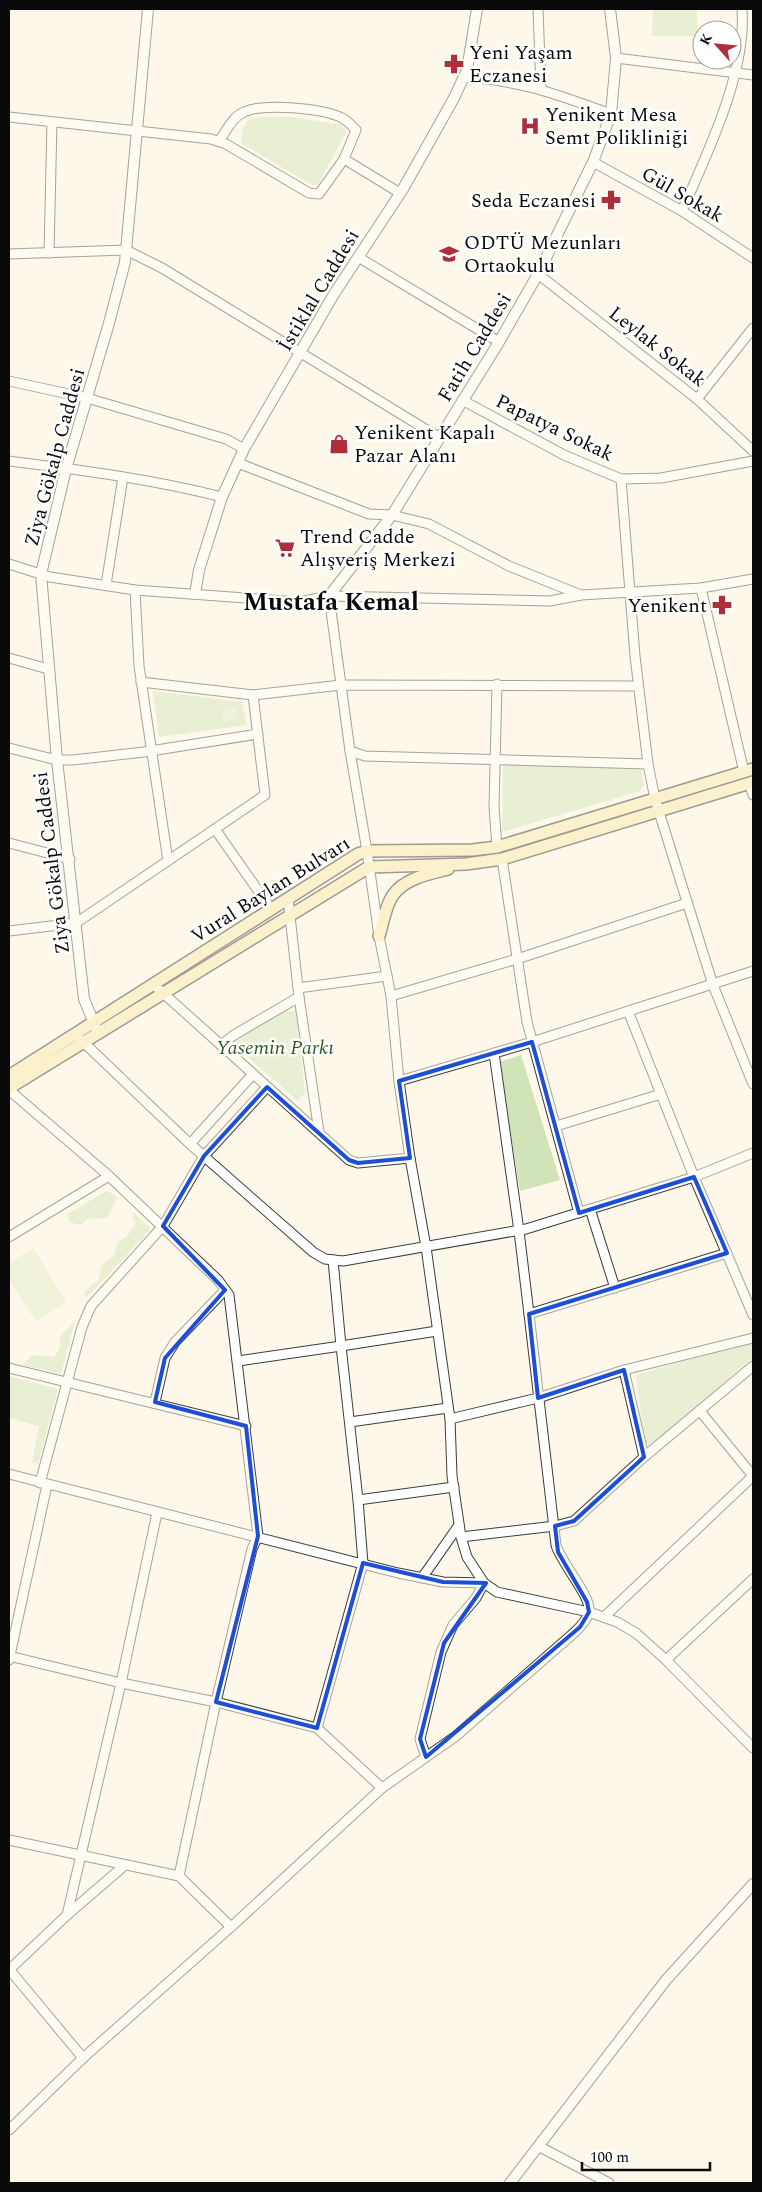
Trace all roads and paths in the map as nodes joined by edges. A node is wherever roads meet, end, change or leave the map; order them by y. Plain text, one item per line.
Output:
1 (148, 9) edge
2 (477, 9) edge
3 (538, 9) edge
4 (610, 9) edge
5 (742, 9) edge
6 (616, 58) junction
7 (736, 71) junction
8 (753, 75) edge
9 (463, 77) junction
10 (541, 89) junction
11 (612, 114) junction
12 (9, 117) edge
13 (52, 122) junction
14 (136, 130) junction
15 (219, 142) junction
16 (344, 160) junction
17 (593, 162) junction
18 (400, 193) junction
19 (682, 211) junction
20 (126, 250) junction
21 (9, 254) edge
22 (49, 254) junction
23 (358, 257) junction
24 (753, 258) edge
25 (538, 274) junction
26 (753, 328) edge
27 (499, 342) junction
28 (300, 353) junction
29 (9, 381) edge
30 (87, 398) junction
31 (697, 399) junction
32 (462, 400) junction
33 (440, 438) junction
34 (244, 449) junction
35 (753, 451) edge
36 (9, 461) edge
37 (753, 461) edge
38 (238, 463) junction
39 (66, 469) junction
40 (123, 478) junction
41 (621, 478) junction
42 (222, 498) junction
43 (392, 515) junction
44 (9, 564) edge
45 (41, 574) junction
46 (753, 579) edge
47 (106, 585) junction
48 (701, 588) junction
49 (135, 590) junction
50 (630, 593) junction
51 (196, 594) junction
52 (581, 595) junction
53 (329, 596) junction
54 (9, 658) edge
55 (48, 669) junction
56 (141, 682) junction
57 (497, 684) junction
58 (341, 685) junction
59 (638, 686) junction
60 (253, 695) junction
61 (258, 734) junction
62 (9, 748) edge
63 (151, 751) junction
64 (350, 751) junction
65 (57, 760) junction
66 (496, 760) junction
67 (648, 764) junction
68 (750, 777) edge
69 (753, 795) edge
70 (656, 798) junction
71 (659, 810) junction
72 (215, 829) junction
73 (9, 843) edge
74 (497, 847) junction
75 (367, 851) junction
76 (70, 859) junction
77 (502, 859) junction
78 (168, 861) junction
79 (466, 864) junction
80 (369, 867) junction
81 (288, 898) junction
82 (687, 903) junction
83 (271, 909) junction
84 (290, 914) junction
85 (76, 923) junction
86 (9, 931) edge
87 (379, 936) junction
88 (518, 959) junction
89 (753, 971) edge
90 (387, 976) junction
91 (153, 984) junction
92 (713, 984) junction
93 (162, 992) junction
94 (298, 992) junction
95 (391, 996) junction
96 (628, 1012) junction
97 (93, 1022) junction
98 (98, 1033) junction
99 (75, 1034) junction
100 (84, 1042) junction
101 (532, 1042) junction
102 (221, 1045) junction
103 (494, 1053) junction
104 (253, 1074) junction
105 (9, 1076) edge
106 (400, 1081) junction
107 (753, 1084) edge
108 (267, 1087) junction
109 (9, 1089) edge
110 (661, 1094) junction
111 (556, 1126) junction
112 (319, 1132) junction
113 (190, 1144) junction
114 (753, 1153) edge
115 (204, 1156) junction
116 (410, 1158) junction
117 (109, 1176) junction
118 (694, 1176) junction
119 (590, 1209) junction
120 (579, 1212) junction
121 (162, 1226) junction
122 (520, 1231) junction
123 (9, 1236) edge
124 (426, 1247) junction
125 (728, 1253) junction
126 (333, 1260) junction
127 (615, 1288) junction
128 (225, 1290) junction
129 (529, 1314) junction
130 (753, 1315) edge
131 (437, 1331) junction
132 (753, 1338) edge
133 (341, 1346) junction
134 (238, 1361) junction
135 (753, 1366) edge
136 (9, 1368) edge
137 (624, 1370) junction
138 (66, 1383) junction
139 (538, 1398) junction
140 (156, 1402) junction
141 (448, 1408) junction
142 (700, 1410) junction
143 (450, 1419) junction
144 (350, 1422) junction
145 (246, 1426) junction
146 (644, 1457) junction
147 (9, 1474) edge
148 (753, 1476) edge
149 (43, 1484) junction
150 (454, 1487) junction
151 (358, 1500) junction
152 (157, 1513) junction
153 (460, 1525) junction
154 (555, 1526) junction
155 (258, 1536) junction
156 (461, 1537) junction
157 (363, 1563) junction
158 (422, 1578) junction
159 (753, 1579) edge
160 (484, 1583) junction
161 (589, 1612) junction
162 (604, 1617) junction
163 (9, 1658) edge
164 (666, 1660) junction
165 (121, 1683) junction
166 (216, 1702) junction
167 (317, 1728) junction
168 (753, 1748) edge
169 (426, 1757) junction
170 (382, 1788) junction
171 (9, 1840) edge
172 (81, 1856) junction
173 (124, 1865) junction
174 (180, 1876) junction
175 (753, 1884) edge
176 (67, 1915) junction
177 (231, 1927) junction
178 (9, 1969) edge
179 (83, 2058) junction
180 (9, 2130) edge
181 (540, 2147) junction
182 (510, 2183) edge
183 (609, 2183) edge

1 - 14 street, Ziya Gökalp Caddesi
2 - 9 street, İstiklal Caddesi
3 - 10 street
4 - 6 street, Fatih Caddesi
5 - 7 street
6 - 7 street
6 - 11 street, Fatih Caddesi
7 - 8 street
7 - 19 street
9 - 10 street
9 - 18 street, İstiklal Caddesi
10 - 11 street
11 - 17 street, Fatih Caddesi
12 - 13 street
13 - 14 street
13 - 22 street
14 - 15 street
14 - 20 street, Ziya Gökalp Caddesi
15 - 16 street
15 - 16 street
16 - 18 street
17 - 19 street, Gül Sokak
17 - 25 street, Fatih Caddesi
18 - 23 street, İstiklal Caddesi
19 - 24 street, Gül Sokak
20 - 22 street
20 - 28 street
20 - 30 street, Ziya Gökalp Caddesi
21 - 22 street
23 - 27 street
23 - 28 street, İstiklal Caddesi
25 - 27 street, Fatih Caddesi
25 - 31 street, Leylak Sokak
26 - 31 street
27 - 32 street, Fatih Caddesi
28 - 33 street
28 - 34 street, İstiklal Caddesi
29 - 30 street
30 - 34 street
30 - 39 street, Ziya Gökalp Caddesi
31 - 35 street, Leylak Sokak
32 - 33 street, Fatih Caddesi
32 - 41 street, Papatya Sokak
33 - 43 street, Fatih Caddesi
34 - 38 street, İstiklal Caddesi
36 - 39 street
37 - 41 street, Papatya Sokak
38 - 42 street, İstiklal Caddesi
38 - 43 street
39 - 40 street
39 - 45 street, Ziya Gökalp Caddesi
40 - 42 street
40 - 47 street
41 - 50 street
42 - 51 street, İstiklal Caddesi
43 - 52 street
43 - 53 street, Fatih Caddesi
44 - 45 street
45 - 47 street
45 - 55 street, Ziya Gökalp Caddesi
46 - 48 street
47 - 49 street
48 - 50 street
48 - 68 street
49 - 51 street
49 - 56 street
50 - 52 street
50 - 59 street
51 - 53 street
52 - 53 street
53 - 58 street
54 - 55 street
55 - 65 street, Ziya Gökalp Caddesi
56 - 60 street
56 - 63 street
57 - 58 street
57 - 59 street
57 - 66 street
58 - 60 street
58 - 64 street
59 - 67 street
60 - 61 street
61 - 63 street
61 - 72 street
62 - 65 street
63 - 65 street
63 - 78 street
64 - 66 street
64 - 75 street
65 - 76 street, Ziya Gökalp Caddesi
66 - 67 street
66 - 74 street
67 - 70 street
68 - 69 street
68 - 70 main road, Vural Baylan Bulvarı
68 - 71 main road, Vural Baylan Bulvarı
70 - 71 street
70 - 74 main road, Vural Baylan Bulvarı
71 - 77 main road, Vural Baylan Bulvarı
71 - 82 street
72 - 78 street
72 - 83 street
73 - 76 street
74 - 75 main road, Vural Baylan Bulvarı
75 - 80 street
75 - 81 main road, Vural Baylan Bulvarı
76 - 85 street, Ziya Gökalp Caddesi
77 - 79 main road, Vural Baylan Bulvarı
77 - 88 street
78 - 85 street
79 - 80 main road, Vural Baylan Bulvarı
79 - 87 main road
80 - 84 main road, Vural Baylan Bulvarı
80 - 87 street
81 - 83 main road, Vural Baylan Bulvarı
81 - 84 street
82 - 88 street
82 - 92 street
83 - 91 main road, Vural Baylan Bulvarı
84 - 93 main road, Vural Baylan Bulvarı
84 - 94 street
85 - 86 street
85 - 97 street, Ziya Gökalp Caddesi
87 - 90 street
88 - 95 street
88 - 101 street
89 - 92 street
90 - 94 street
90 - 95 street
91 - 93 street
91 - 97 main road, Vural Baylan Bulvarı
92 - 96 street
92 - 107 street
93 - 98 main road, Vural Baylan Bulvarı
93 - 102 street
94 - 102 street
94 - 112 street
95 - 106 street
96 - 101 street
96 - 110 street
97 - 98 street, Ziya Gökalp Caddesi
97 - 99 main road, Vural Baylan Bulvarı
98 - 100 main road, Vural Baylan Bulvarı
99 - 100 street
99 - 105 main road, Vural Baylan Bulvarı
100 - 109 main road, Vural Baylan Bulvarı
100 - 113 street
101 - 103 street
101 - 111 street
102 - 104 street
103 - 106 street
103 - 122 street
104 - 108 street
104 - 113 street
106 - 116 street
108 - 112 street
108 - 115 street
109 - 117 street
110 - 111 street
110 - 118 street
111 - 120 street
112 - 116 street
113 - 115 street
114 - 118 street
115 - 121 street
115 - 126 street
116 - 124 street
117 - 121 street
117 - 123 street
118 - 119 street
118 - 125 street
119 - 120 street
119 - 127 street
120 - 122 street
121 - 128 street
121 - 138 street
122 - 124 street
122 - 129 street
124 - 126 street
124 - 131 street
125 - 127 street
125 - 130 street
126 - 133 street
127 - 129 street
128 - 134 street
128 - 140 street
129 - 139 street
131 - 133 street
131 - 141 street
132 - 137 street
133 - 134 street
133 - 144 street
134 - 145 street
135 - 142 street
136 - 138 street
137 - 139 street
137 - 146 street
138 - 140 street
138 - 149 street
139 - 143 street
139 - 154 street
140 - 145 street
141 - 143 street
141 - 144 street
142 - 146 street
142 - 148 street
143 - 150 street
144 - 151 street
145 - 155 street
146 - 154 street
147 - 149 street
148 - 162 street
149 - 152 street
149 - 163 street
150 - 151 street
150 - 153 street
151 - 157 street
152 - 155 street
152 - 165 street
153 - 156 street
153 - 158 street
154 - 156 street
154 - 161 street
155 - 157 street
155 - 166 street
156 - 160 street
157 - 158 street
157 - 167 street
158 - 160 street
159 - 164 street
160 - 161 street
160 - 169 street
161 - 162 street
161 - 169 street
162 - 164 street
163 - 165 street
164 - 168 street
165 - 166 street
165 - 172 street
166 - 167 street
166 - 174 street
167 - 170 street
169 - 170 street
170 - 177 street
171 - 172 street
172 - 173 street
172 - 176 street
173 - 174 street
173 - 176 street
174 - 177 street
175 - 181 street
176 - 178 street
177 - 179 street
178 - 179 street
179 - 180 street
181 - 182 street
181 - 183 street

